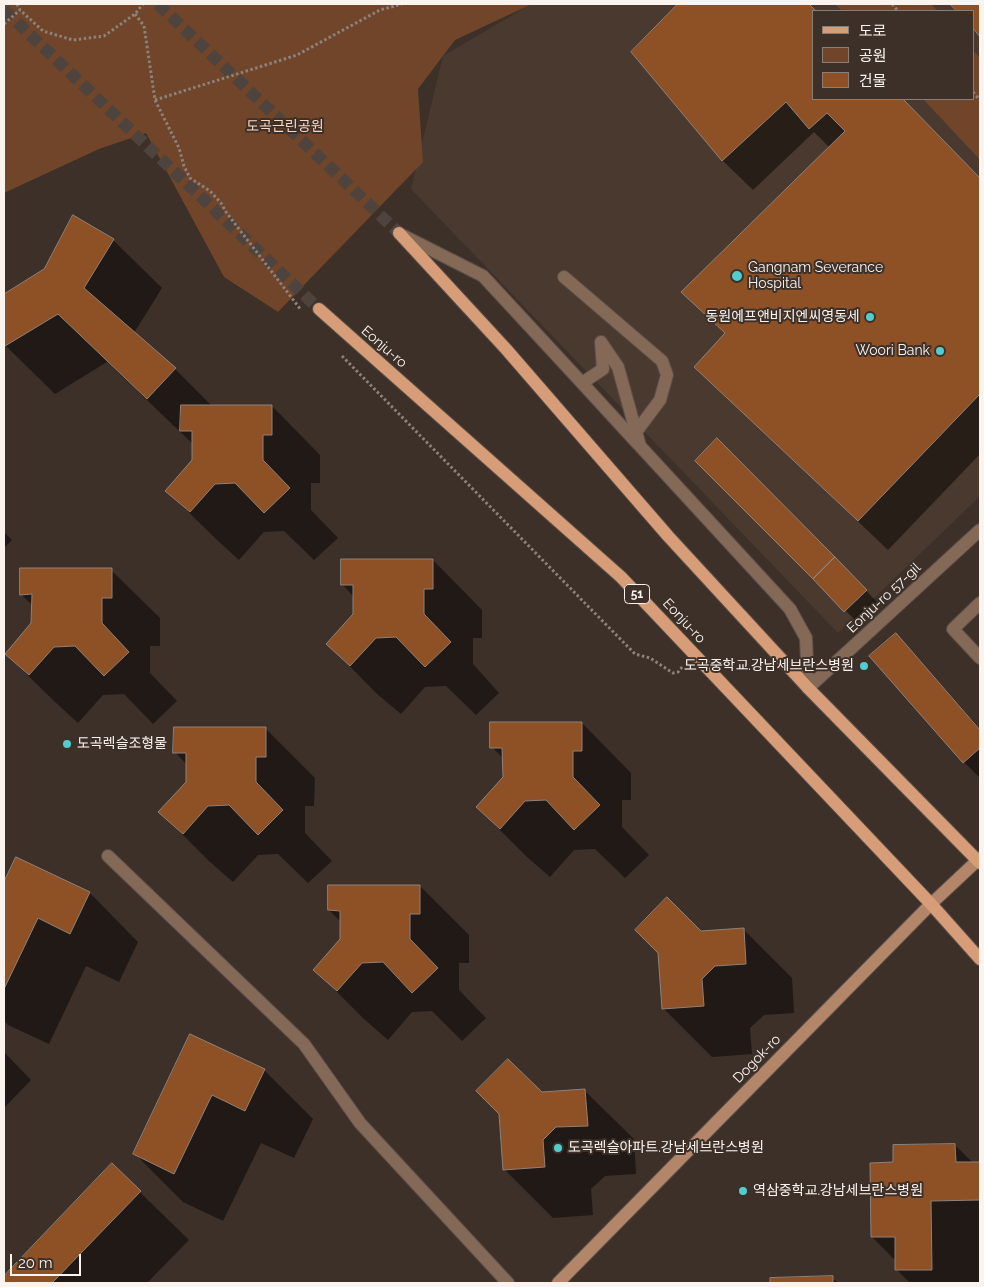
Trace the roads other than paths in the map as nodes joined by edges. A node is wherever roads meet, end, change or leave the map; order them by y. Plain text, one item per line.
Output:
1 (398, 234) joint
2 (564, 277) dead end
3 (319, 309) tunnel mouth
4 (582, 383) junction
5 (636, 432) junction
6 (640, 446) junction
7 (980, 530) edge
8 (980, 602) edge
9 (980, 658) edge
10 (808, 688) junction
11 (108, 856) dead end
12 (979, 861) edge
13 (930, 904) junction
14 (980, 959) edge
15 (508, 1283) edge
16 (558, 1283) edge

1 - 4 street
1 - 10 main road
2 - 5 street
3 - 13 main road, Eonju-ro / 51
4 - 5 street
4 - 6 street
5 - 6 street
6 - 10 street
7 - 10 street, Eonju-ro 57-gil
8 - 9 street
10 - 12 main road
11 - 15 street
12 - 13 main road, Dogok-ro
13 - 14 main road, Eonju-ro / 51
13 - 16 main road, Dogok-ro

